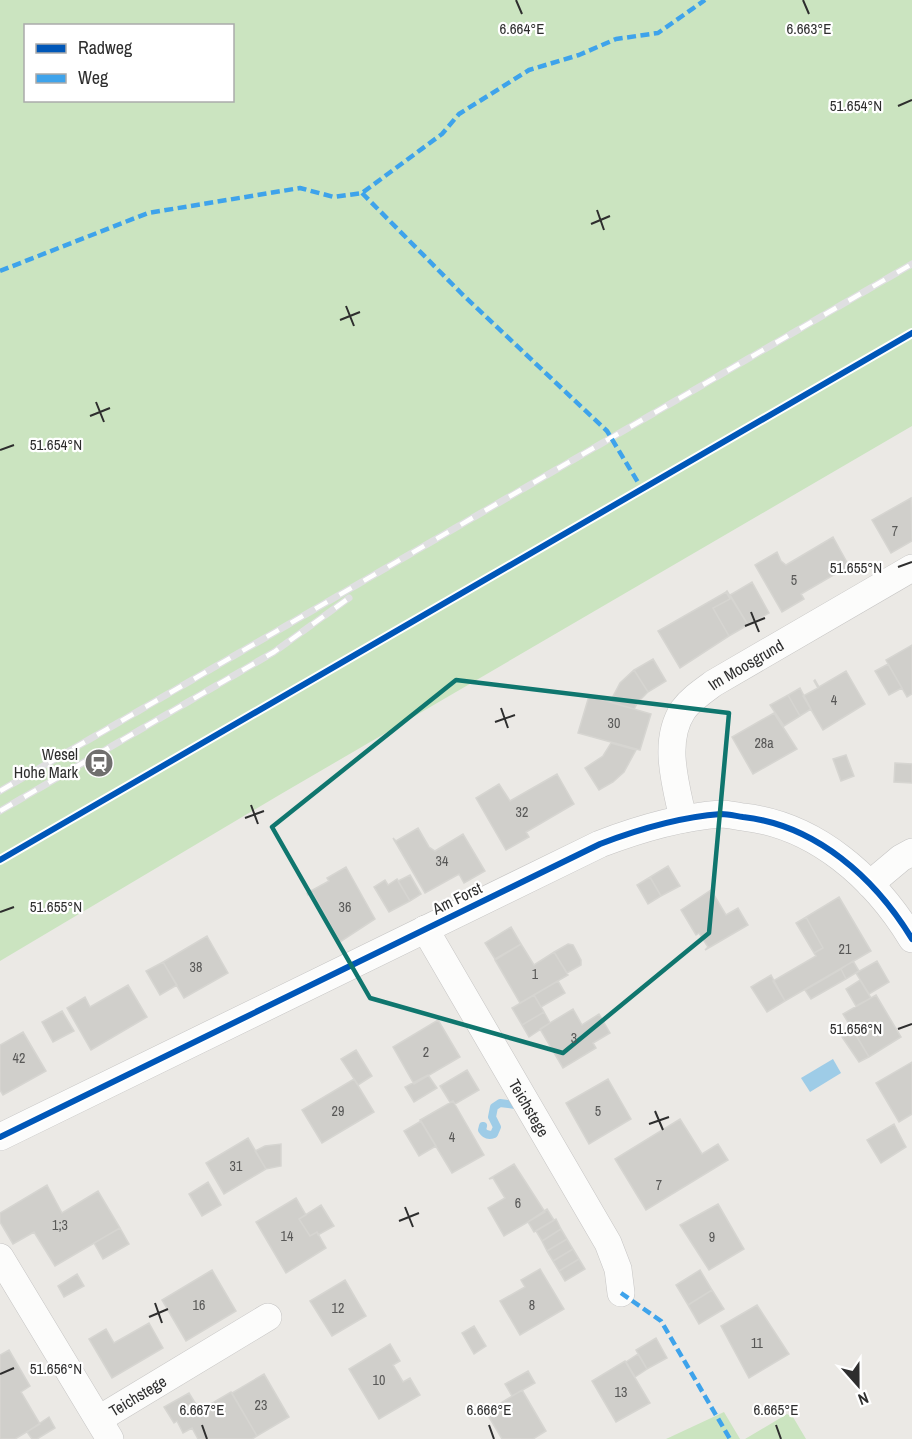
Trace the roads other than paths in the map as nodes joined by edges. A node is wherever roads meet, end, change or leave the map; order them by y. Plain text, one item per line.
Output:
1 (912, 568) edge
2 (683, 819) junction
3 (912, 852) edge
4 (870, 884) junction
5 (425, 929) junction
6 (912, 939) edge
7 (0, 1137) edge
8 (0, 1257) edge
9 (621, 1293) dead end
10 (268, 1317) dead end
11 (104, 1429) edge

1 - 2 street, Im Moosgrund
2 - 4 street, Am Forst
2 - 5 street, Am Forst
3 - 4 street
4 - 6 street, Am Forst
5 - 7 street, Am Forst
5 - 9 street, Teichstege
8 - 11 street
10 - 11 street, Teichstege

